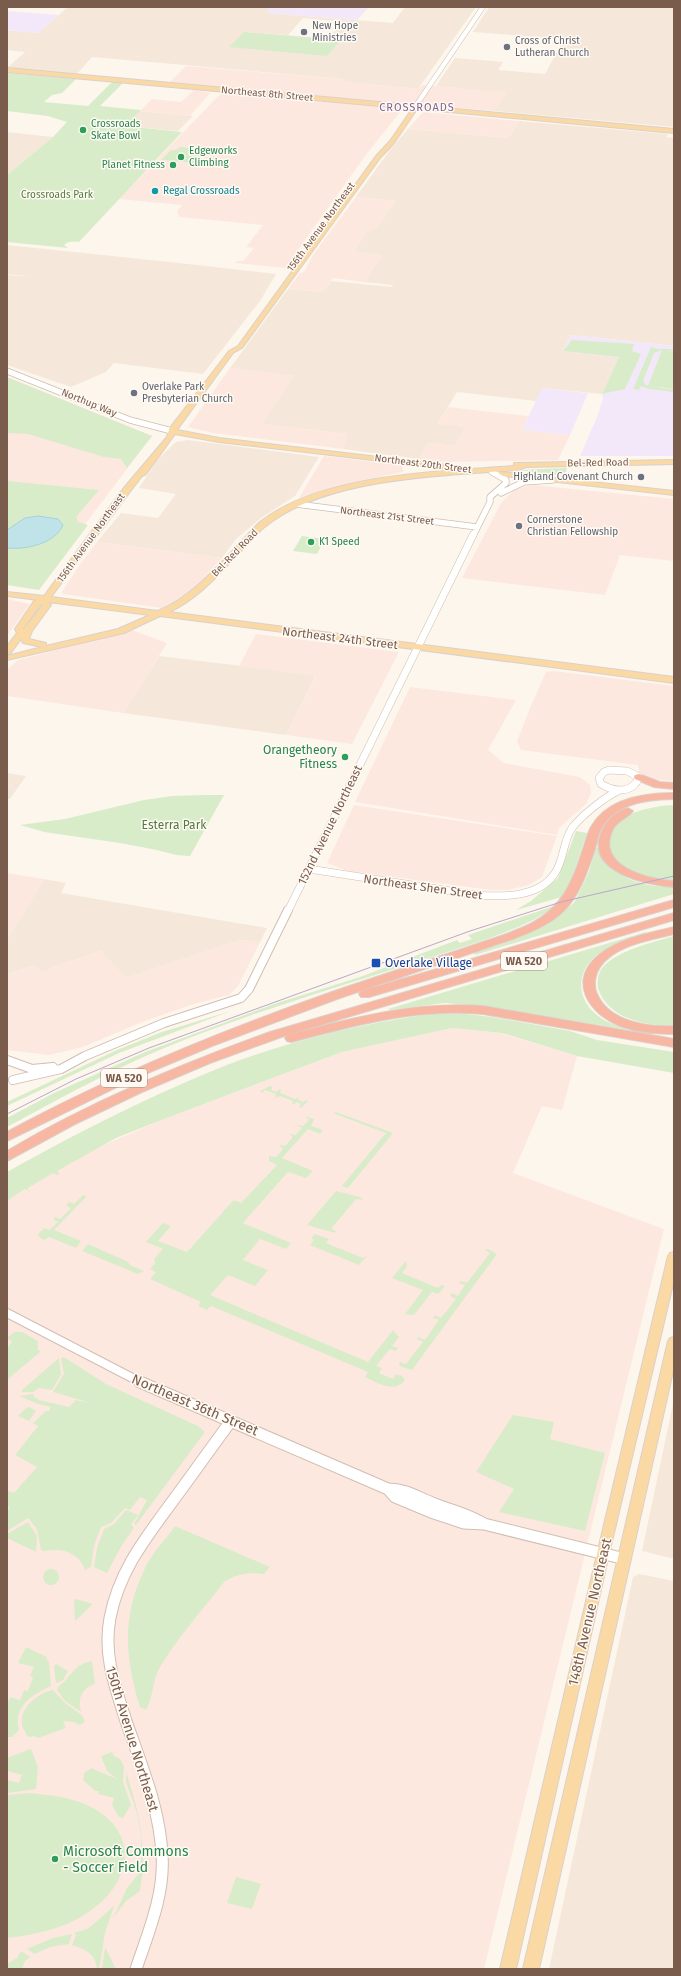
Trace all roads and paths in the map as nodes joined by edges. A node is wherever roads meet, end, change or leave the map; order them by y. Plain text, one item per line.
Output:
1 (483, 7) edge
2 (7, 70) edge
3 (415, 107) junction
4 (674, 131) edge
5 (287, 273) junction
6 (282, 289) junction
7 (235, 350) junction
8 (7, 371) edge
9 (172, 431) junction
10 (372, 458) junction
11 (674, 462) edge
12 (419, 464) junction
13 (523, 466) junction
14 (463, 469) junction
15 (480, 471) junction
16 (492, 472) junction
17 (419, 473) junction
18 (394, 478) junction
19 (557, 480) junction
20 (674, 493) edge
21 (490, 502) junction
22 (296, 504) junction
23 (477, 527) junction
24 (7, 590) edge
25 (7, 594) edge
26 (46, 599) junction
27 (162, 613) junction
28 (127, 627) junction
29 (283, 630) junction
30 (308, 630) junction
31 (24, 632) junction
32 (326, 636) junction
33 (356, 636) junction
34 (43, 645) junction
35 (418, 646) junction
36 (7, 653) edge
37 (7, 658) edge
38 (626, 672) junction
39 (674, 676) edge
40 (674, 680) edge
41 (639, 777) junction
42 (601, 784) junction
43 (674, 786) edge
44 (620, 790) junction
45 (674, 796) edge
46 (601, 802) junction
47 (674, 802) edge
48 (309, 869) junction
49 (674, 884) edge
50 (674, 903) edge
51 (674, 916) edge
52 (674, 930) edge
53 (245, 1029) junction
54 (674, 1030) edge
55 (674, 1043) edge
56 (85, 1056) junction
57 (7, 1060) edge
58 (17, 1064) junction
59 (10, 1082) edge
60 (145, 1085) junction
61 (7, 1137) edge
62 (7, 1157) edge
63 (674, 1256) edge
64 (7, 1313) edge
65 (674, 1341) edge
66 (232, 1421) junction
67 (603, 1554) junction
68 (625, 1559) junction
69 (136, 1969) edge
70 (508, 1969) edge
71 (531, 1969) edge

1 - 3 street, 156th Avenue Northeast
2 - 3 main road, Northeast 8th Street
3 - 4 main road, Northeast 8th Street
3 - 5 main road, 156th Avenue Northeast
3 - 6 main road, 156th Avenue Northeast
5 - 6 main road
5 - 7 main road, 156th Avenue Northeast
6 - 7 main road, 156th Avenue Northeast
7 - 9 main road, 156th Avenue Northeast
8 - 9 street, Northup Way
9 - 10 main road, Northeast 20th Street
9 - 26 main road, 156th Avenue Northeast
10 - 12 main road, Northeast 20th Street
10 - 14 main road
11 - 13 main road, Bel-Red Road
12 - 14 main road, Northeast 20th Street
12 - 17 main road
13 - 14 main road, Bel-Red Road
13 - 15 main road, Bel-Red Road
14 - 15 main road, Northeast 20th Street
14 - 17 main road, Bel-Red Road
15 - 16 main road, Northeast 20th Street
15 - 18 main road, Bel-Red Road
16 - 19 main road, Northeast 20th Street
16 - 21 street
17 - 18 main road, Bel-Red Road
18 - 22 main road, Bel-Red Road
19 - 20 main road, Northeast 20th Street
19 - 21 street
21 - 23 street, 152nd Avenue Northeast
22 - 23 street, Northeast 21st Street
22 - 27 main road, Bel-Red Road
23 - 35 street, 152nd Avenue Northeast
24 - 26 main road, Northeast 24th Street
25 - 26 main road, Northeast 24th Street
26 - 27 main road, Northeast 24th Street
26 - 31 main road, 156th Avenue Northeast
27 - 28 main road, Bel-Red Road
27 - 29 main road, Northeast 24th Street
27 - 30 main road, Northeast 24th Street
28 - 34 main road, Bel-Red Road
28 - 37 main road, Bel-Red Road
29 - 30 main road
29 - 32 main road, Northeast 24th Street
30 - 33 main road, Northeast 24th Street
31 - 34 main road
31 - 36 main road, 156th Avenue Northeast
32 - 33 main road
32 - 35 main road, Northeast 24th Street
33 - 35 main road, Northeast 24th Street
34 - 36 main road, Bel-Red Road
35 - 38 main road, Northeast 24th Street
35 - 48 street, 152nd Avenue Northeast
38 - 39 main road, Northeast 24th Street
38 - 40 main road, Northeast 24th Street
41 - 42 street
41 - 43 highway
41 - 44 street, Northeast Shen Street
42 - 44 street
42 - 46 street
44 - 46 street, Northeast Shen Street
45 - 53 highway
46 - 48 street, Northeast Shen Street
47 - 49 highway
48 - 56 street, 152nd Avenue Northeast
50 - 53 highway, WA 520
51 - 60 highway, WA 520
52 - 54 highway
53 - 61 highway, WA 520
55 - 60 highway
56 - 58 street, 152nd Avenue Northeast
56 - 59 street, 152nd Avenue Northeast
57 - 58 street, 152nd Avenue Northeast
58 - 59 street
60 - 62 highway, WA 520
63 - 67 main road, 148th Avenue Northeast
64 - 66 street, Northeast 36th Street
65 - 68 main road, 148th Avenue Northeast
66 - 67 street, Northeast 36th Street
66 - 69 street, 150th Avenue Northeast
67 - 68 street, Northeast 36th Street
67 - 70 main road, 148th Avenue Northeast
68 - 71 main road, 148th Avenue Northeast

